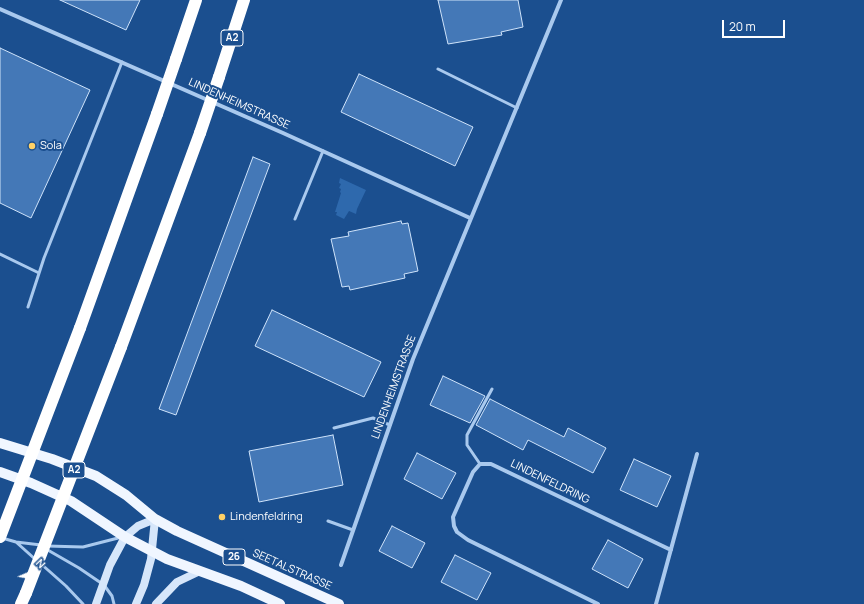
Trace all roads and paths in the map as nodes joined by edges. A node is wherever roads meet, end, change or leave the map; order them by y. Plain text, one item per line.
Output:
1 (196, 0) edge
2 (244, 0) edge
3 (562, 0) edge
4 (0, 9) edge
5 (122, 62) junction
6 (438, 69) dead end
7 (517, 108) junction
8 (323, 151) junction
9 (470, 218) junction
10 (295, 219) dead end
11 (0, 254) edge
12 (39, 273) junction
13 (28, 307) dead end
14 (492, 389) dead end
15 (390, 424) junction
16 (334, 428) dead end
17 (0, 443) edge
18 (697, 454) dead end
19 (480, 464) junction
20 (0, 472) edge
21 (155, 519) junction
22 (328, 521) dead end
23 (353, 530) junction
24 (0, 537) edge
25 (125, 537) junction
26 (16, 542) junction
27 (38, 545) junction
28 (152, 550) junction
29 (671, 550) junction
30 (341, 564) dead end
31 (200, 571) junction
32 (104, 585) junction
33 (24, 598) edge
34 (83, 604) edge
35 (96, 604) edge
36 (114, 604) edge
37 (136, 604) edge
38 (156, 604) edge
39 (280, 604) edge
40 (339, 604) edge
41 (598, 604) edge
42 (656, 604) edge

1 - 24 highway, bridge
2 - 33 highway, A2, bridge
3 - 7 street, LINDENHEIMSTRASSE
4 - 5 street, LINDENHEIMSTRASSE
5 - 8 street, LINDENHEIMSTRASSE
5 - 12 lane
6 - 7 lane
7 - 9 street, LINDENHEIMSTRASSE
8 - 9 street, LINDENHEIMSTRASSE
8 - 10 lane
9 - 15 street, LINDENHEIMSTRASSE
11 - 12 lane
12 - 13 lane
14 - 19 lane
15 - 16 lane
15 - 23 street, LINDENHEIMSTRASSE
17 - 21 main road, SEETALSTRASSE / 26
18 - 29 street
19 - 29 street, LINDENFELDRING
19 - 41 street
20 - 25 main road, 26
21 - 25 main road
21 - 28 main road
21 - 40 main road, SEETALSTRASSE / 26
22 - 23 lane
23 - 30 street, LINDENHEIMSTRASSE
24 - 26 lane
25 - 27 lane
25 - 28 main road, 26
25 - 32 main road
26 - 27 lane
26 - 34 lane
27 - 32 lane
28 - 31 main road, 26
28 - 37 main road
29 - 42 street
31 - 38 main road
31 - 39 main road, 26
32 - 35 main road
32 - 36 lane

